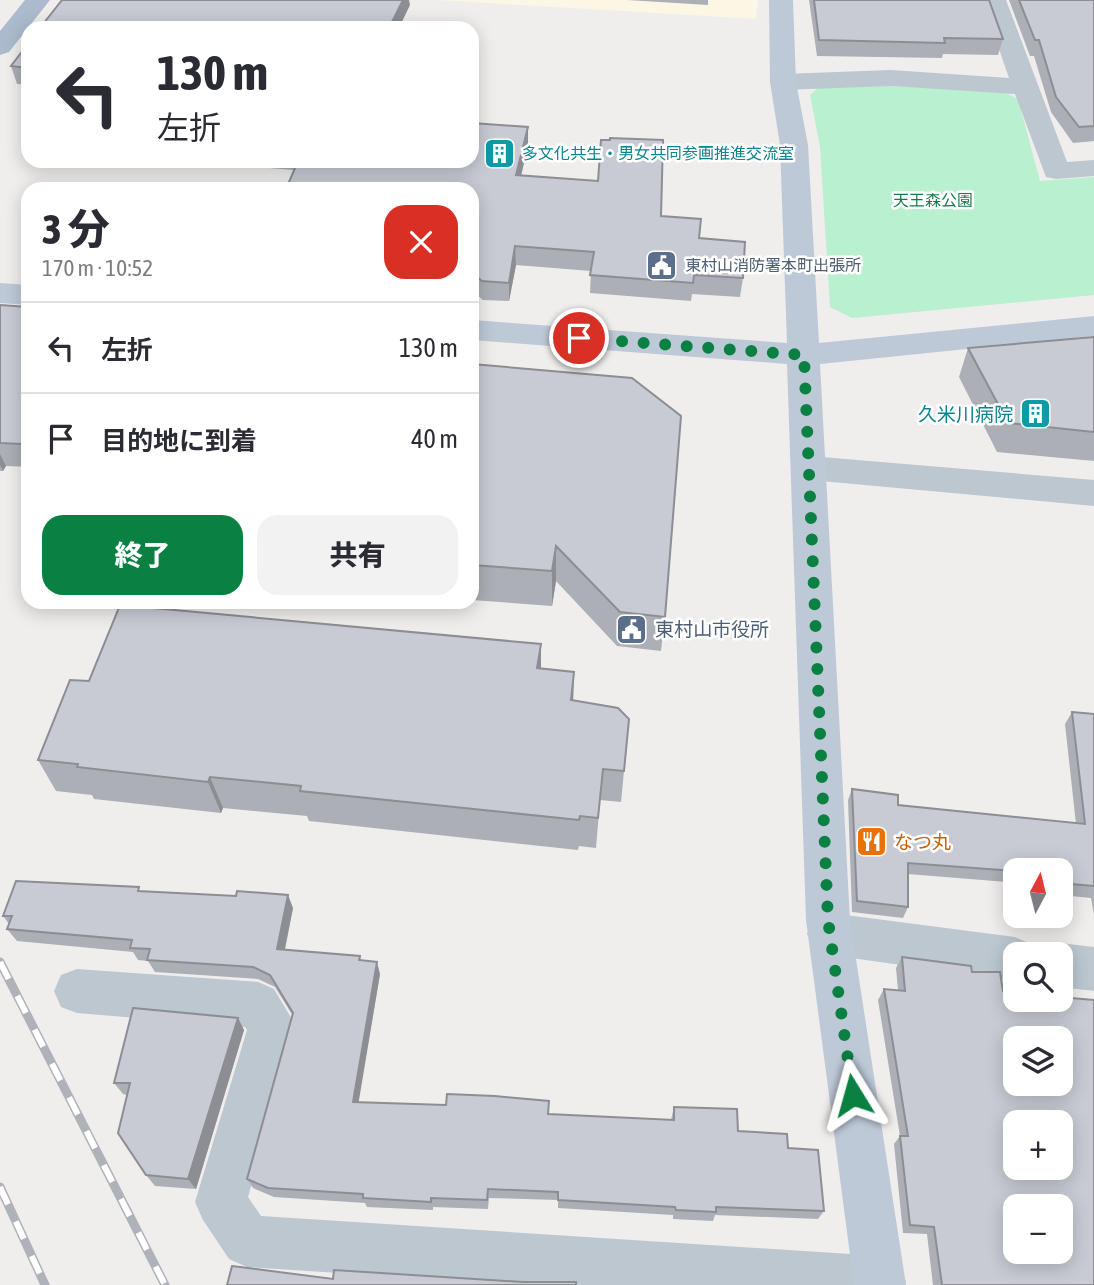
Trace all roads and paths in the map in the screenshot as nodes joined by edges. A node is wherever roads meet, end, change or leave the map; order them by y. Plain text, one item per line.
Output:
1 (38, 0) edge
2 (781, 0) edge
3 (994, 0) edge
4 (21, 21) edge
5 (21, 21) edge
6 (0, 47) edge
7 (783, 82) junction
8 (1027, 87) junction
9 (1094, 168) edge
10 (0, 293) edge
11 (21, 294) edge
12 (1094, 326) edge
13 (479, 331) edge
14 (804, 355) junction
15 (810, 468) junction
16 (1094, 493) edge
17 (830, 934) junction
18 (1003, 957) edge
19 (1073, 967) edge
20 (1094, 969) edge
21 (77, 991) dead end
22 (880, 1284) edge

1 - 5 main road
2 - 7 street
3 - 8 street
4 - 6 main road
7 - 8 street
7 - 14 street
8 - 9 street
10 - 11 street
12 - 14 street
13 - 14 street
14 - 15 street
15 - 16 street
15 - 17 street
17 - 18 street
17 - 22 street
19 - 20 street
21 - 22 street

